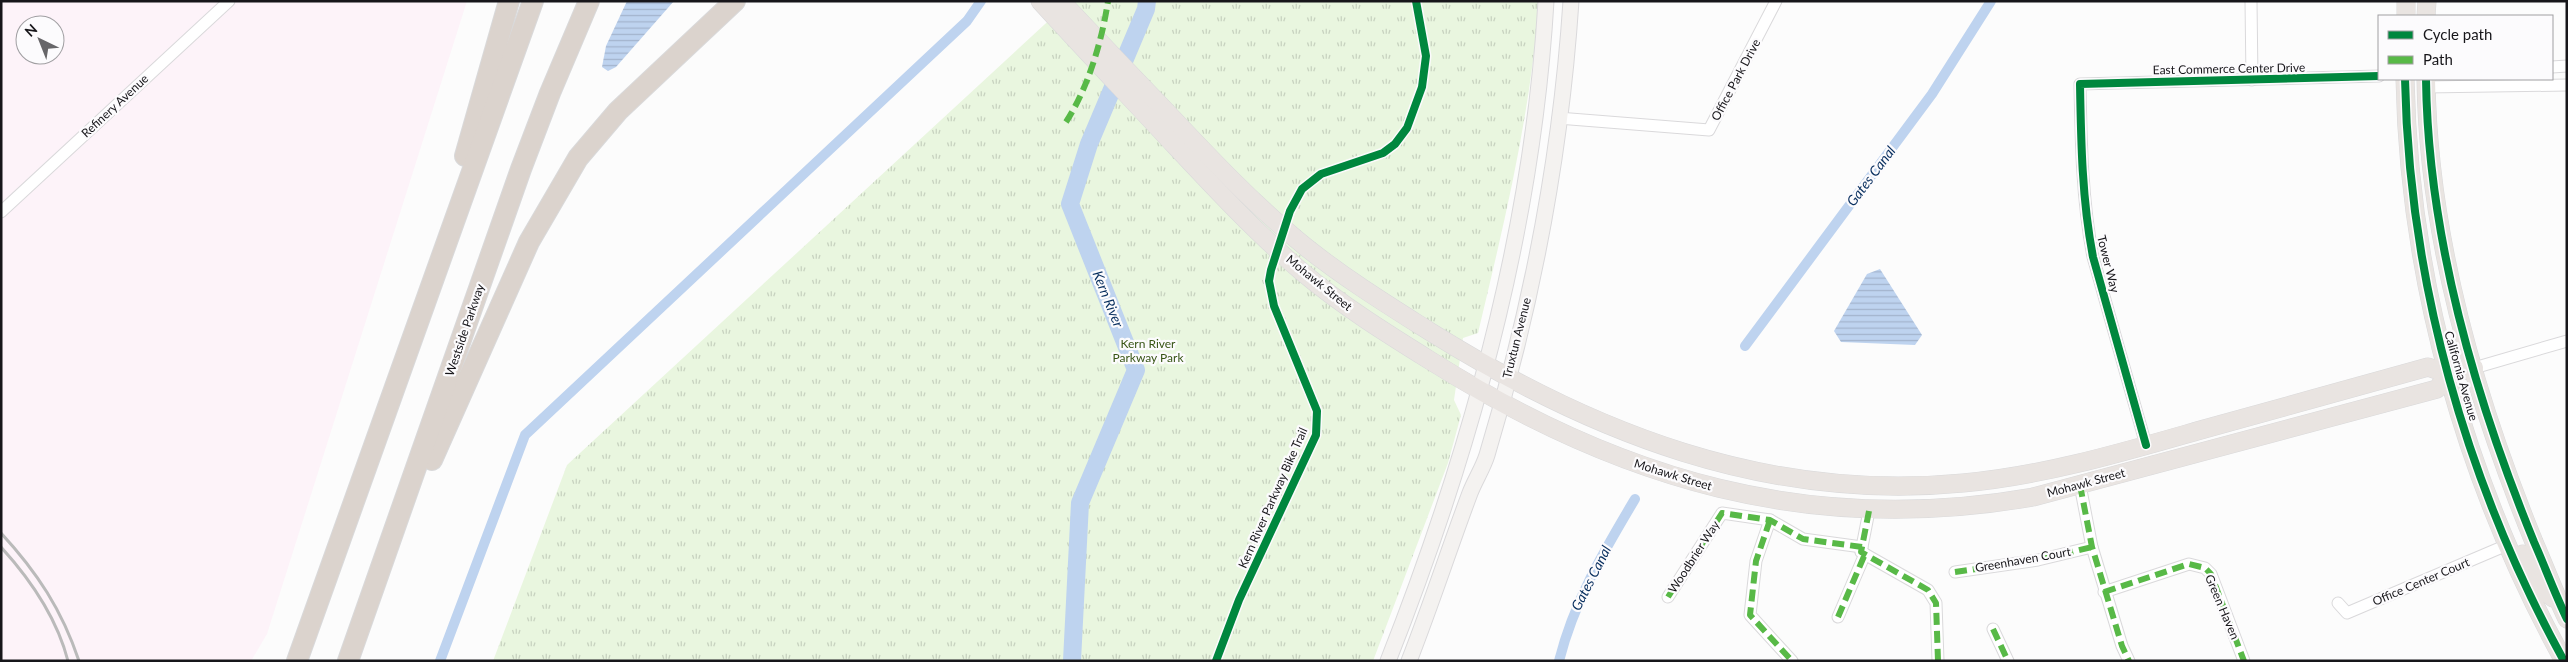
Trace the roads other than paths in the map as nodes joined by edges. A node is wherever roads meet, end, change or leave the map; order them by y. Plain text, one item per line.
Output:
1 (229, 1) edge
2 (509, 1) edge
3 (533, 1) edge
4 (589, 1) edge
5 (735, 1) edge
6 (1040, 1) edge
7 (1546, 1) edge
8 (1571, 1) edge
9 (1776, 1) edge
10 (2251, 1) edge
11 (2406, 1) edge
12 (2427, 1) edge
13 (1064, 12) edge
14 (2406, 15) edge
15 (2426, 15) edge
16 (2567, 66) edge
17 (2553, 67) edge
18 (2378, 76) edge
19 (2252, 80) junction
20 (2405, 80) edge
21 (2426, 83) edge
22 (2080, 84) joint
23 (2567, 85) edge
24 (1558, 118) junction
25 (1, 212) edge
26 (444, 247) junction
27 (2567, 341) edge
28 (1485, 366) junction
29 (2474, 368) junction
30 (2448, 374) junction
31 (1508, 377) junction
32 (1480, 392) junction
33 (1502, 404) junction
34 (2202, 430) junction
35 (2146, 445) junction
36 (1686, 455) junction
37 (1630, 461) junction
38 (2152, 466) junction
39 (2112, 476) junction
40 (2080, 485) junction
41 (1924, 486) junction
42 (1870, 511) junction
43 (1770, 520) junction
44 (2507, 545) junction
45 (2092, 547) junction
46 (1863, 551) junction
47 (1955, 572) dead end
48 (374, 589) junction
49 (2104, 592) junction
50 (1668, 597) dead end
51 (2559, 602) junction
52 (2338, 603) dead end
53 (1838, 617) dead end
54 (2567, 619) edge
55 (1993, 629) dead end
56 (298, 661) edge
57 (348, 661) edge
58 (1388, 661) edge
59 (1409, 661) edge
60 (1792, 661) edge
61 (1938, 661) edge
62 (2008, 661) edge
63 (2128, 661) edge
64 (2244, 661) edge
65 (2564, 661) edge

1 - 25 street, Refinery Avenue
2 - 26 highway
3 - 26 highway
4 - 48 highway, Westside Parkway
5 - 48 highway
6 - 13 main road, Mohawk Street
7 - 28 main road, Truxtun Avenue
8 - 24 main road, Truxtun Avenue
9 - 24 street, Office Park Drive
10 - 19 street
11 - 14 main road
12 - 15 main road
13 - 28 main road, Mohawk Street
13 - 32 main road, Mohawk Street
16 - 17 street
18 - 19 street, East Commerce Center Drive
19 - 22 street, East Commerce Center Drive
20 - 30 main road, California Avenue
21 - 23 street
21 - 29 main road, California Avenue
22 - 35 street, Tower Way
24 - 31 main road, Truxtun Avenue
26 - 56 highway
27 - 29 street, Mohawk Street
28 - 31 main road, Mohawk Street
28 - 32 main road, Truxtun Avenue
29 - 30 main road, Mohawk Street
29 - 51 main road, California Avenue
30 - 34 main road, Mohawk Street
30 - 38 main road, Mohawk Street
30 - 44 main road, California Avenue
31 - 33 main road, Truxtun Avenue
31 - 36 main road, Mohawk Street
32 - 33 main road, Mohawk Street
32 - 58 main road, Truxtun Avenue
33 - 37 main road, Mohawk Street
33 - 59 main road, Truxtun Avenue
34 - 35 main road, Mohawk Street
34 - 38 main road
35 - 39 main road
35 - 41 main road, Mohawk Street
36 - 37 main road
36 - 41 main road, Mohawk Street
37 - 42 main road, Mohawk Street
38 - 39 main road, Mohawk Street
39 - 40 main road, Mohawk Street
40 - 42 main road, Mohawk Street
40 - 45 street
41 - 42 main road
42 - 46 street
43 - 46 street, Woodbrier Way
43 - 50 street, Woodbrier Way
43 - 60 street
44 - 51 main road
44 - 52 street, Office Center Court
44 - 65 main road, California Avenue
45 - 47 street, Greenhaven Court
45 - 49 street
46 - 53 street
46 - 61 street
48 - 57 highway, Westside Parkway
49 - 63 street
49 - 64 street, Green Haven
51 - 54 main road, California Avenue
55 - 62 street

